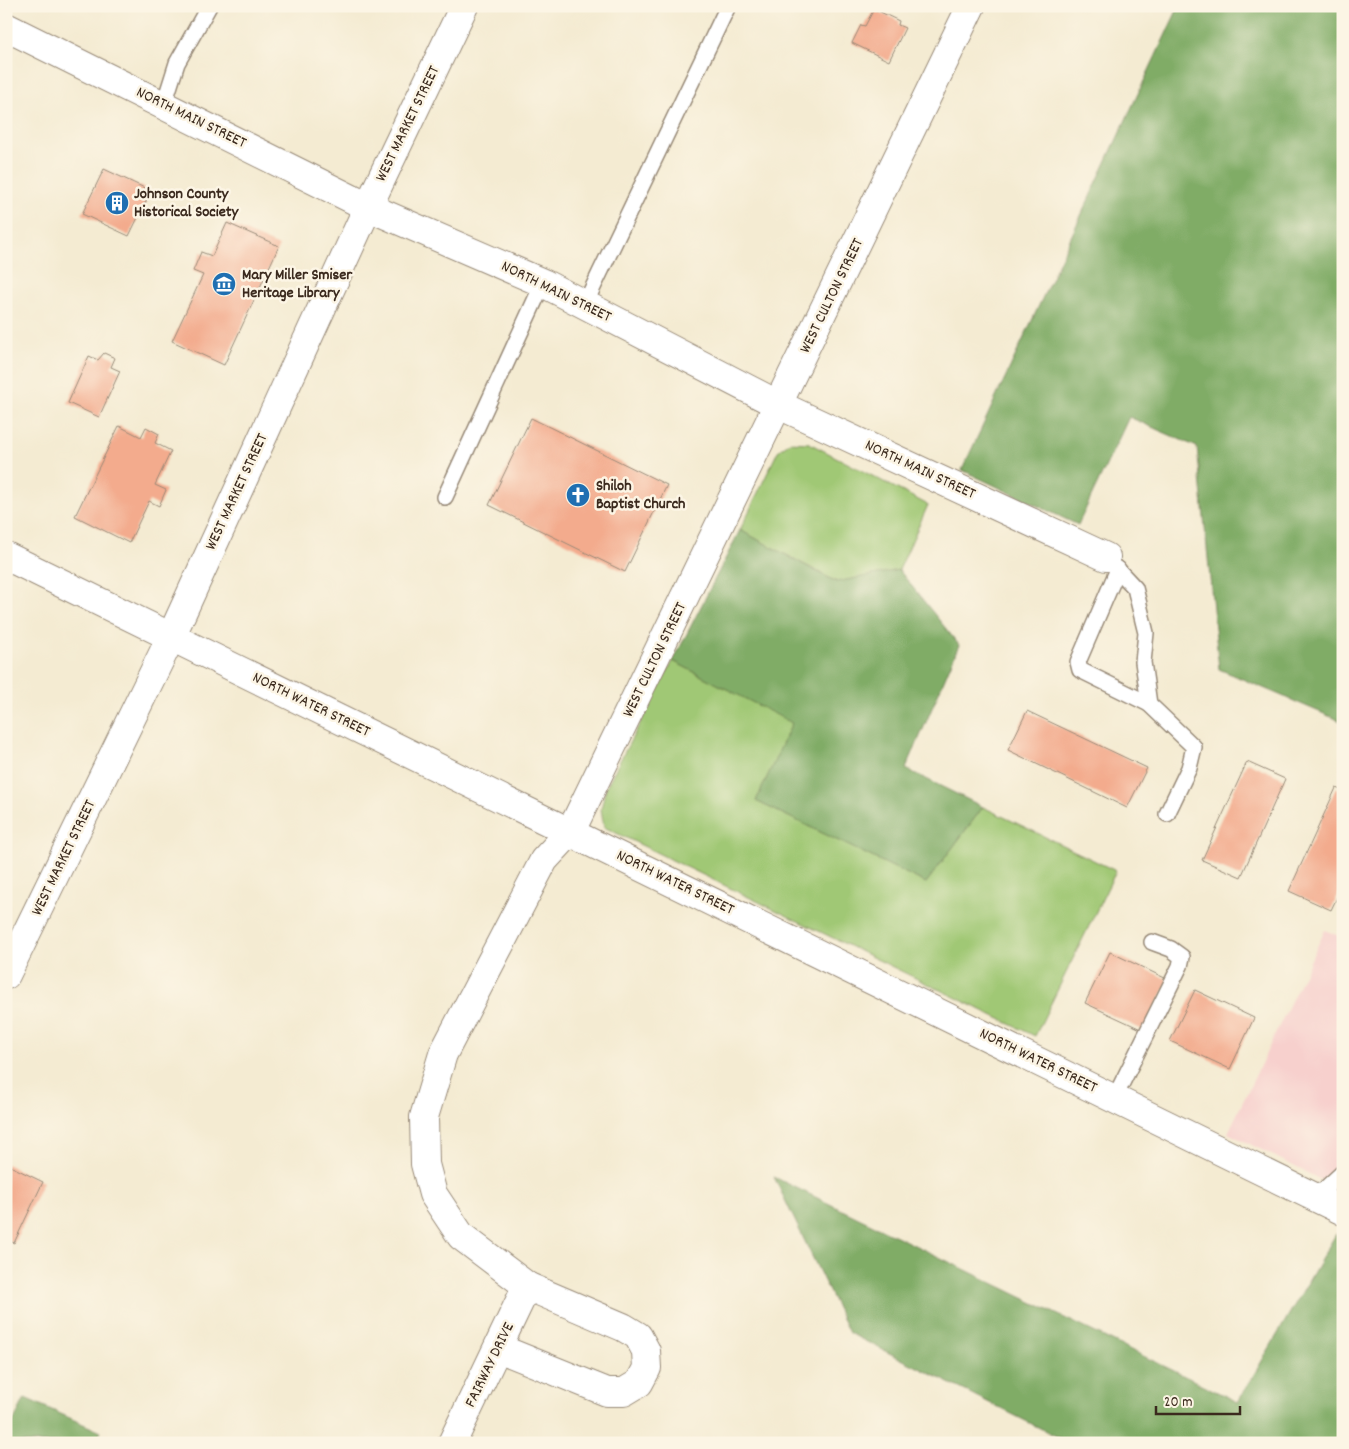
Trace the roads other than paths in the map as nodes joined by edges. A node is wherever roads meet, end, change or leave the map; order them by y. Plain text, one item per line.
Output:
1 (209, 6) edge
2 (464, 6) edge
3 (728, 6) edge
4 (968, 7) edge
5 (6, 28) edge
6 (164, 104) junction
7 (368, 206) junction
8 (543, 283) junction
9 (585, 304) junction
10 (779, 405) junction
11 (445, 497) dead end
12 (6, 556) edge
13 (1112, 563) junction
14 (171, 637) junction
15 (1149, 704) junction
16 (1167, 814) dead end
17 (571, 832) junction
18 (1152, 942) dead end
19 (6, 976) edge
20 (1114, 1099) junction
21 (1343, 1172) edge
22 (1315, 1198) junction
23 (1343, 1212) edge
24 (527, 1286) junction
25 (498, 1348) junction
26 (452, 1443) edge

1 - 6 lane
2 - 7 street, WEST MARKET STREET
3 - 9 lane
4 - 10 street, WEST CULTON STREET
5 - 6 street, NORTH MAIN STREET
6 - 7 street, NORTH MAIN STREET
7 - 8 street, NORTH MAIN STREET
7 - 14 street, WEST MARKET STREET
8 - 9 street, NORTH MAIN STREET
8 - 11 lane
9 - 10 street, NORTH MAIN STREET
10 - 13 street, NORTH MAIN STREET
10 - 17 street, WEST CULTON STREET
12 - 14 street, NORTH WATER STREET
13 - 15 lane
13 - 15 lane
14 - 17 street, NORTH WATER STREET
14 - 19 street, WEST MARKET STREET
15 - 16 lane
17 - 20 street, NORTH WATER STREET
17 - 24 street, WEST CULTON STREET
18 - 20 lane
20 - 22 street, NORTH WATER STREET
21 - 22 lane
22 - 23 street, NORTH WATER STREET
24 - 25 street, FAIRWAY DRIVE
24 - 25 street, WEST CULTON STREET
25 - 26 street, FAIRWAY DRIVE

